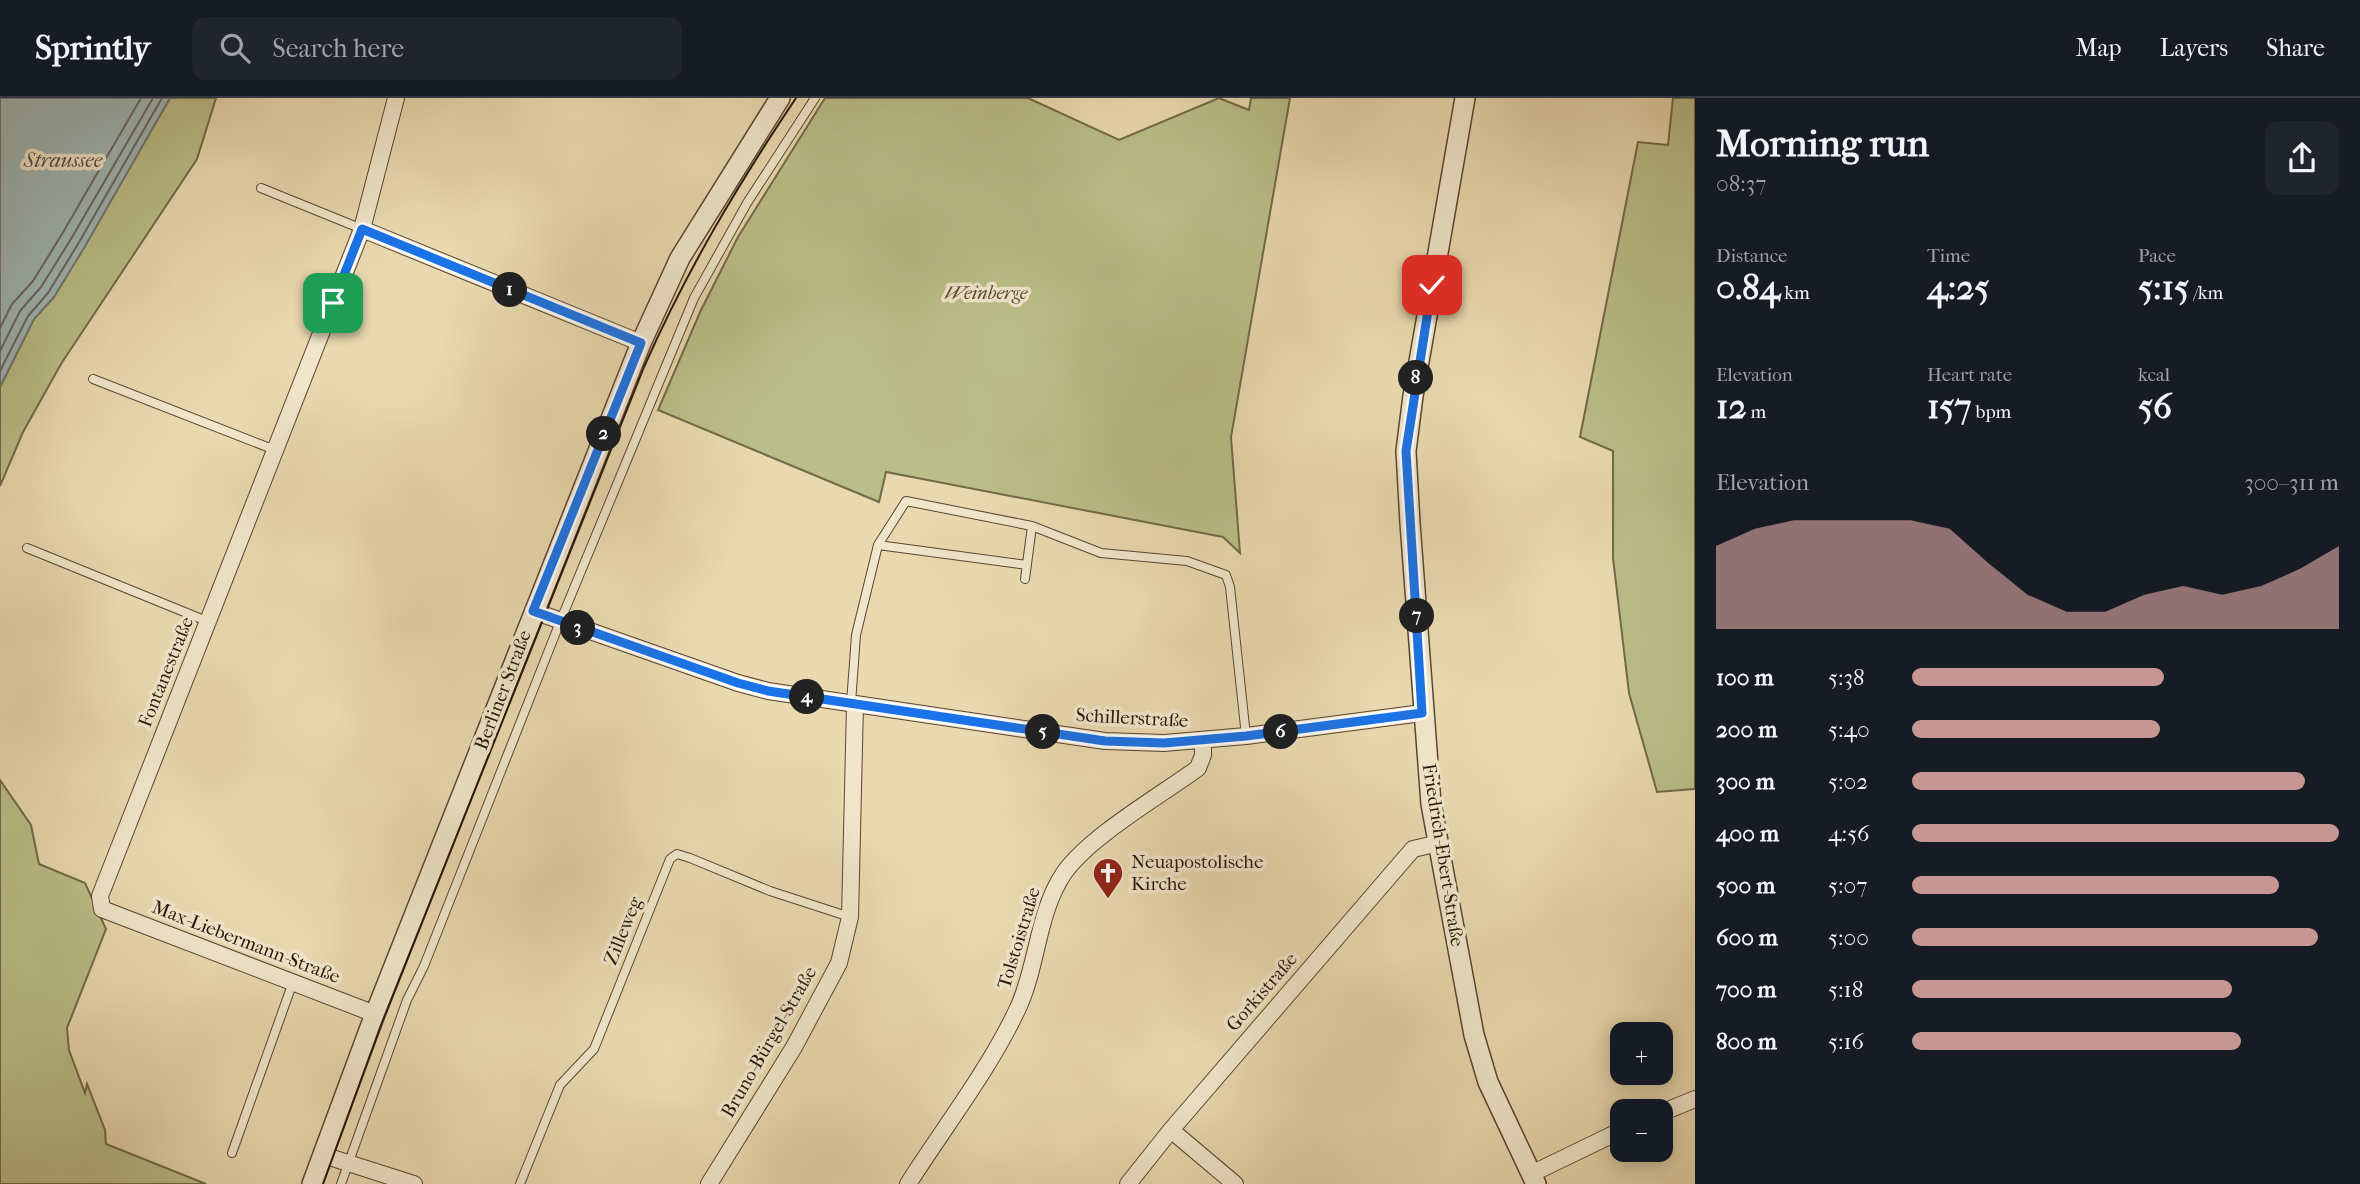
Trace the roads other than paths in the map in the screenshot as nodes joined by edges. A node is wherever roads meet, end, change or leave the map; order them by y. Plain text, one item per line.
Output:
1 (396, 98) edge
2 (780, 98) edge
3 (815, 98) edge
4 (1465, 98) edge
5 (261, 188) dead end
6 (362, 229) junction
7 (641, 343) junction
8 (93, 379) dead end
9 (275, 450) junction
10 (1032, 526) junction
11 (878, 545) junction
12 (27, 548) dead end
13 (1027, 565) junction
14 (1025, 579) dead end
15 (533, 611) junction
16 (209, 622) junction
17 (560, 622) junction
18 (853, 704) junction
19 (1422, 713) junction
20 (1246, 736) junction
21 (1203, 741) junction
22 (1439, 843) junction
23 (102, 909) joint
24 (850, 917) junction
25 (293, 982) junction
26 (375, 1014) junction
27 (1695, 1099) edge
28 (1673, 1108) edge
29 (1171, 1130) junction
30 (1610, 1137) edge
31 (232, 1153) dead end
32 (323, 1155) junction
33 (348, 1165) junction
34 (1533, 1179) edge
35 (312, 1184) edge
36 (341, 1184) edge
37 (414, 1184) edge
38 (520, 1184) edge
39 (709, 1184) edge
40 (908, 1184) edge
41 (1128, 1184) edge
42 (1235, 1184) edge

1 - 6 street, Fontanestraße
2 - 7 street, Berliner Straße
3 - 17 lane, Berliner Straße
4 - 19 street, Friedrich-Ebert-Straße
5 - 6 lane
6 - 7 street
6 - 9 street, Fontanestraße
7 - 15 street, Berliner Straße
8 - 9 lane
9 - 16 street, Fontanestraße
10 - 11 lane
10 - 13 lane
10 - 20 lane
11 - 13 lane
11 - 18 lane
12 - 16 lane
13 - 14 lane
15 - 17 street, Schillerstraße
15 - 26 street, Berliner Straße
16 - 23 street, Fontanestraße
17 - 18 street, Schillerstraße
17 - 33 lane, Berliner Straße
18 - 21 street, Schillerstraße
18 - 24 street, Bruno-Bürgel-Straße
19 - 20 street, Schillerstraße
19 - 22 street, Friedrich-Ebert-Straße
20 - 21 street, Schillerstraße
21 - 40 street, Tolstoistraße
22 - 29 street, Gorkistraße
22 - 34 street, Friedrich-Ebert-Straße
23 - 25 street, Max-Liebermann-Straße
24 - 38 lane, Zilleweg
24 - 39 street, Bruno-Bürgel-Straße
25 - 26 street, Max-Liebermann-Straße
25 - 31 lane
26 - 32 street, Berliner Straße
27 - 28 street
29 - 41 street, Gorkistraße
29 - 42 street
30 - 34 street
32 - 33 street
32 - 35 street, Berliner Straße
33 - 36 lane, Berliner Straße
33 - 37 street

